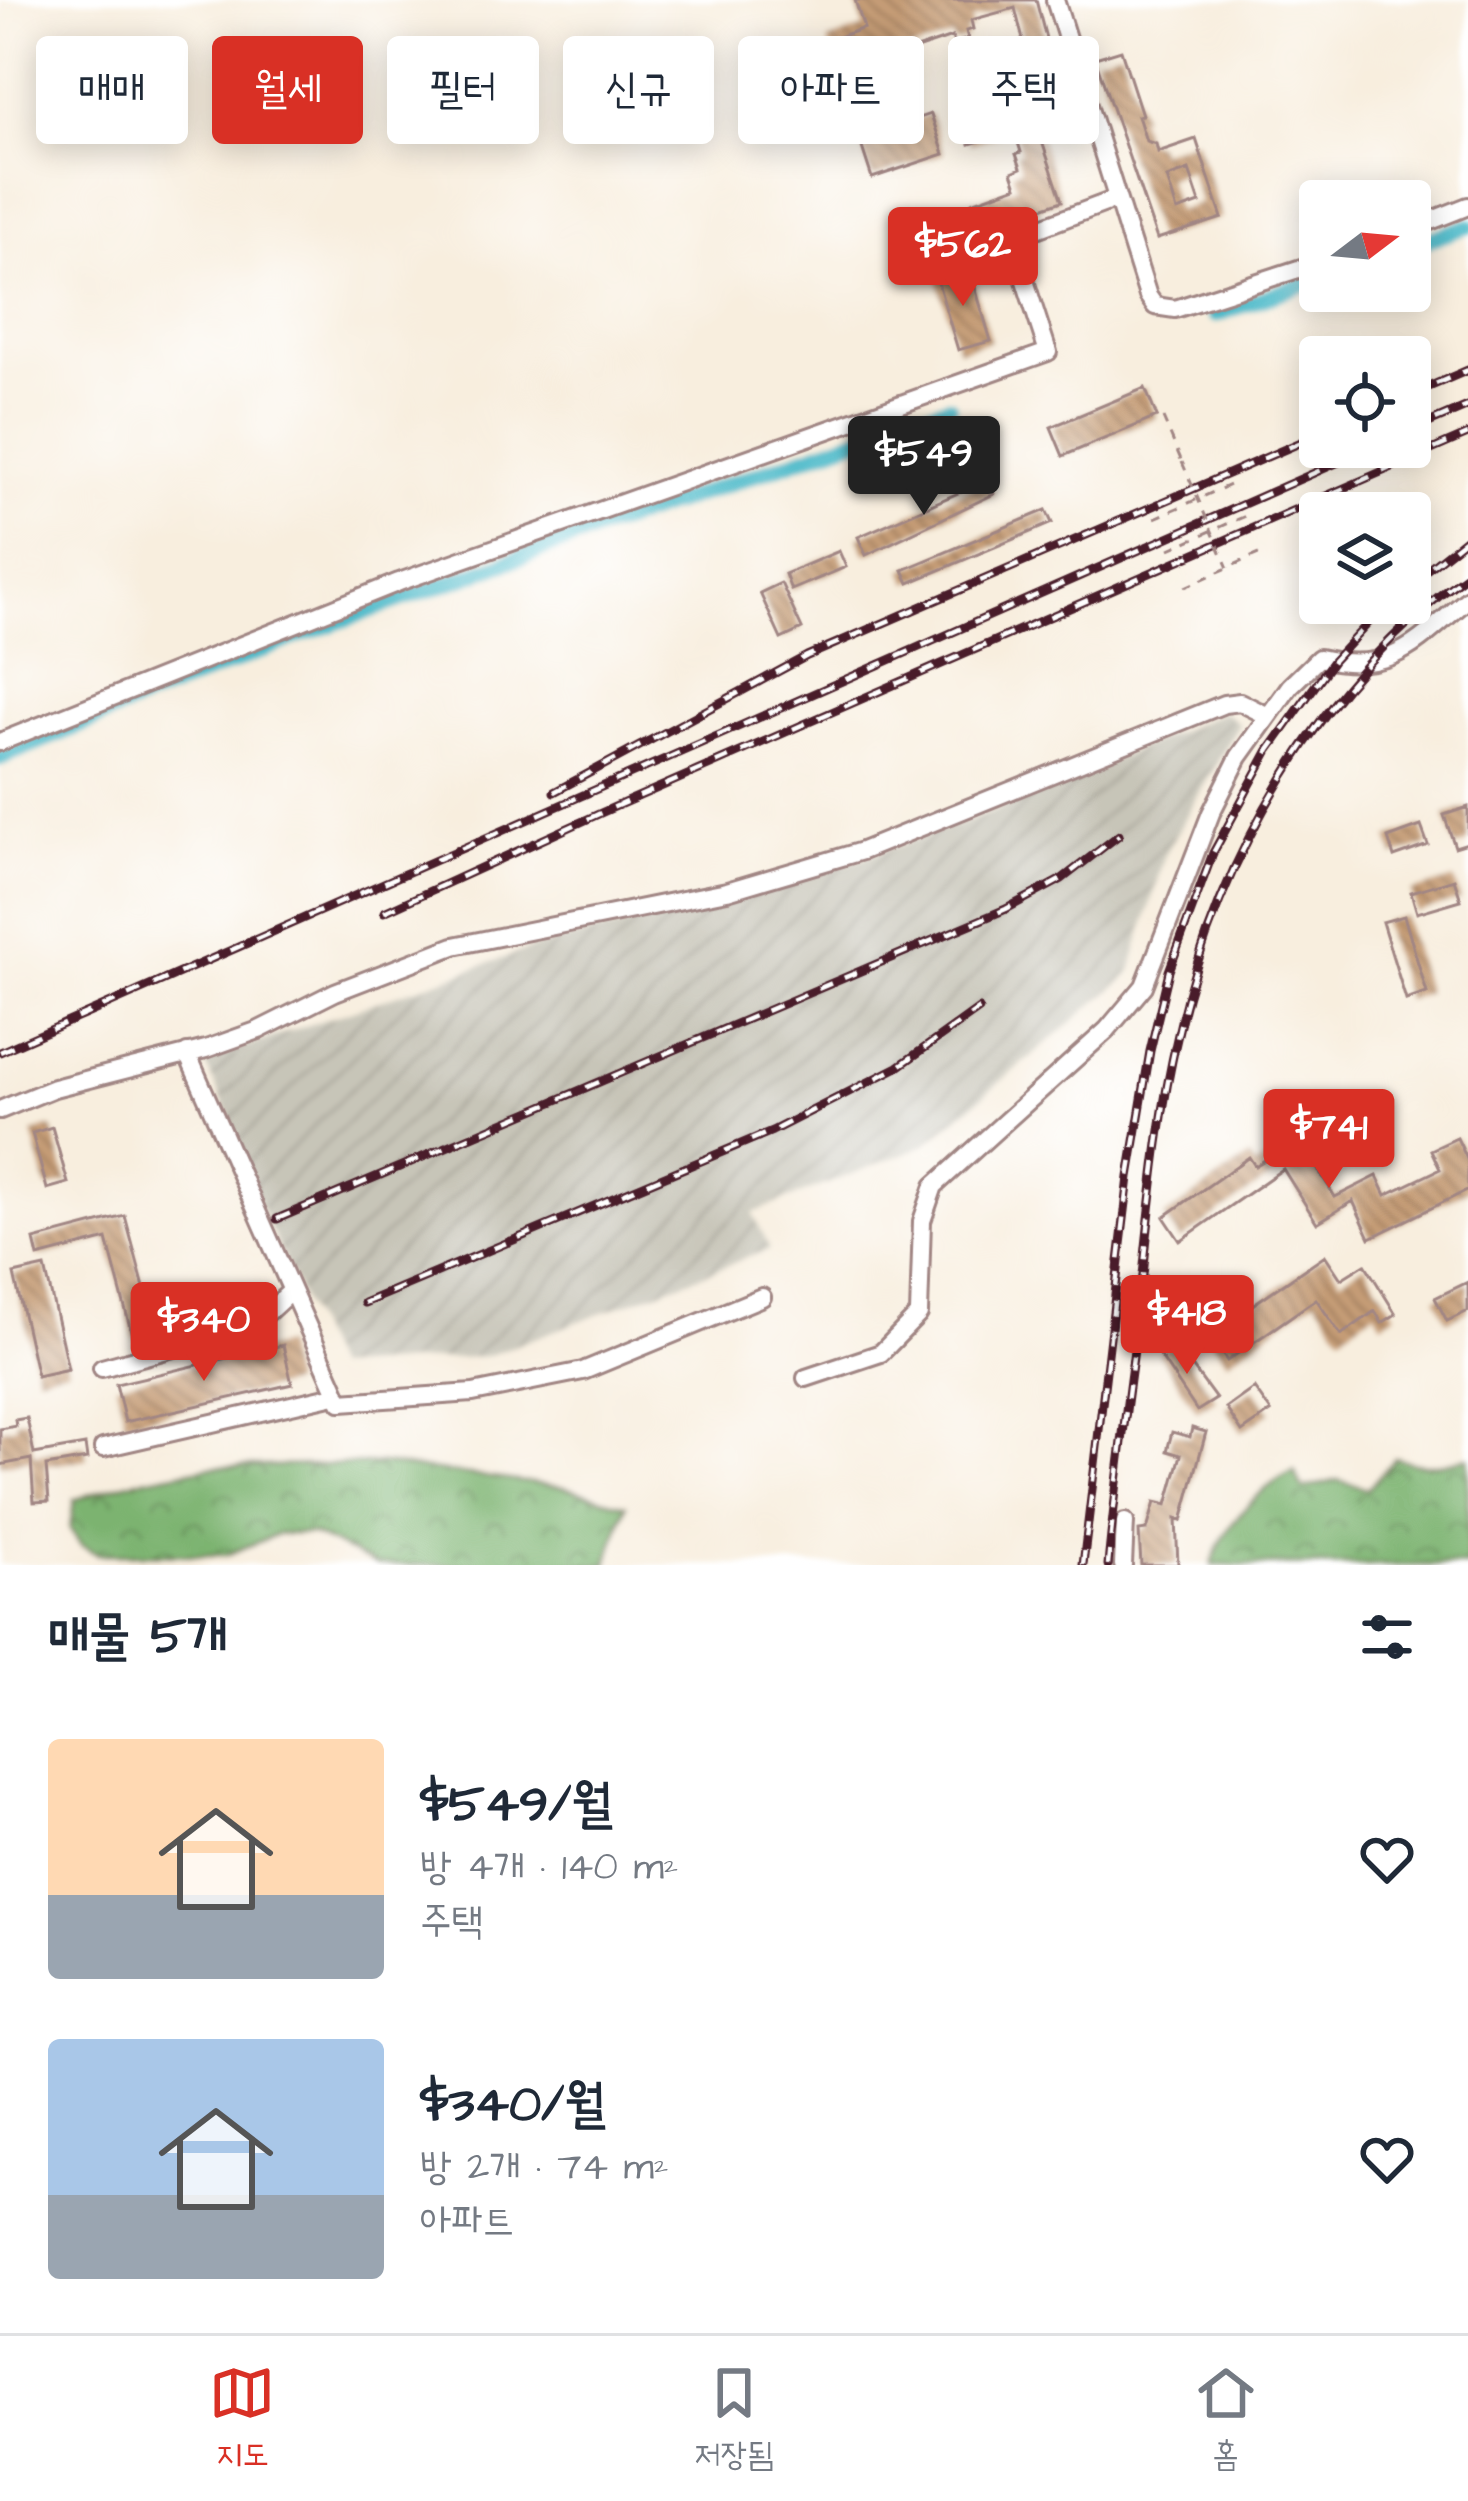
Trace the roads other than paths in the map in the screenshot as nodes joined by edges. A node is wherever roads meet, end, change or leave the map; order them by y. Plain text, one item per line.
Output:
1 (1054, 0) edge
2 (1116, 199) junction
3 (1468, 206) edge
4 (1431, 221) edge
5 (1299, 269) edge
6 (1468, 598) edge
7 (1268, 716) junction
8 (0, 742) edge
9 (187, 1053) junction
10 (0, 1110) edge
11 (290, 1292) junction
12 (762, 1297) dead end
13 (102, 1368) dead end
14 (806, 1378) dead end
15 (335, 1395) junction
16 (103, 1448) dead end
17 (1125, 1522) dead end
18 (1123, 1565) edge

1 - 2 street
2 - 5 street
2 - 8 street
3 - 4 street
6 - 7 street
7 - 9 street
7 - 14 street
9 - 10 street
9 - 11 street
11 - 13 street
11 - 15 street
12 - 15 street
15 - 16 street
17 - 18 street

